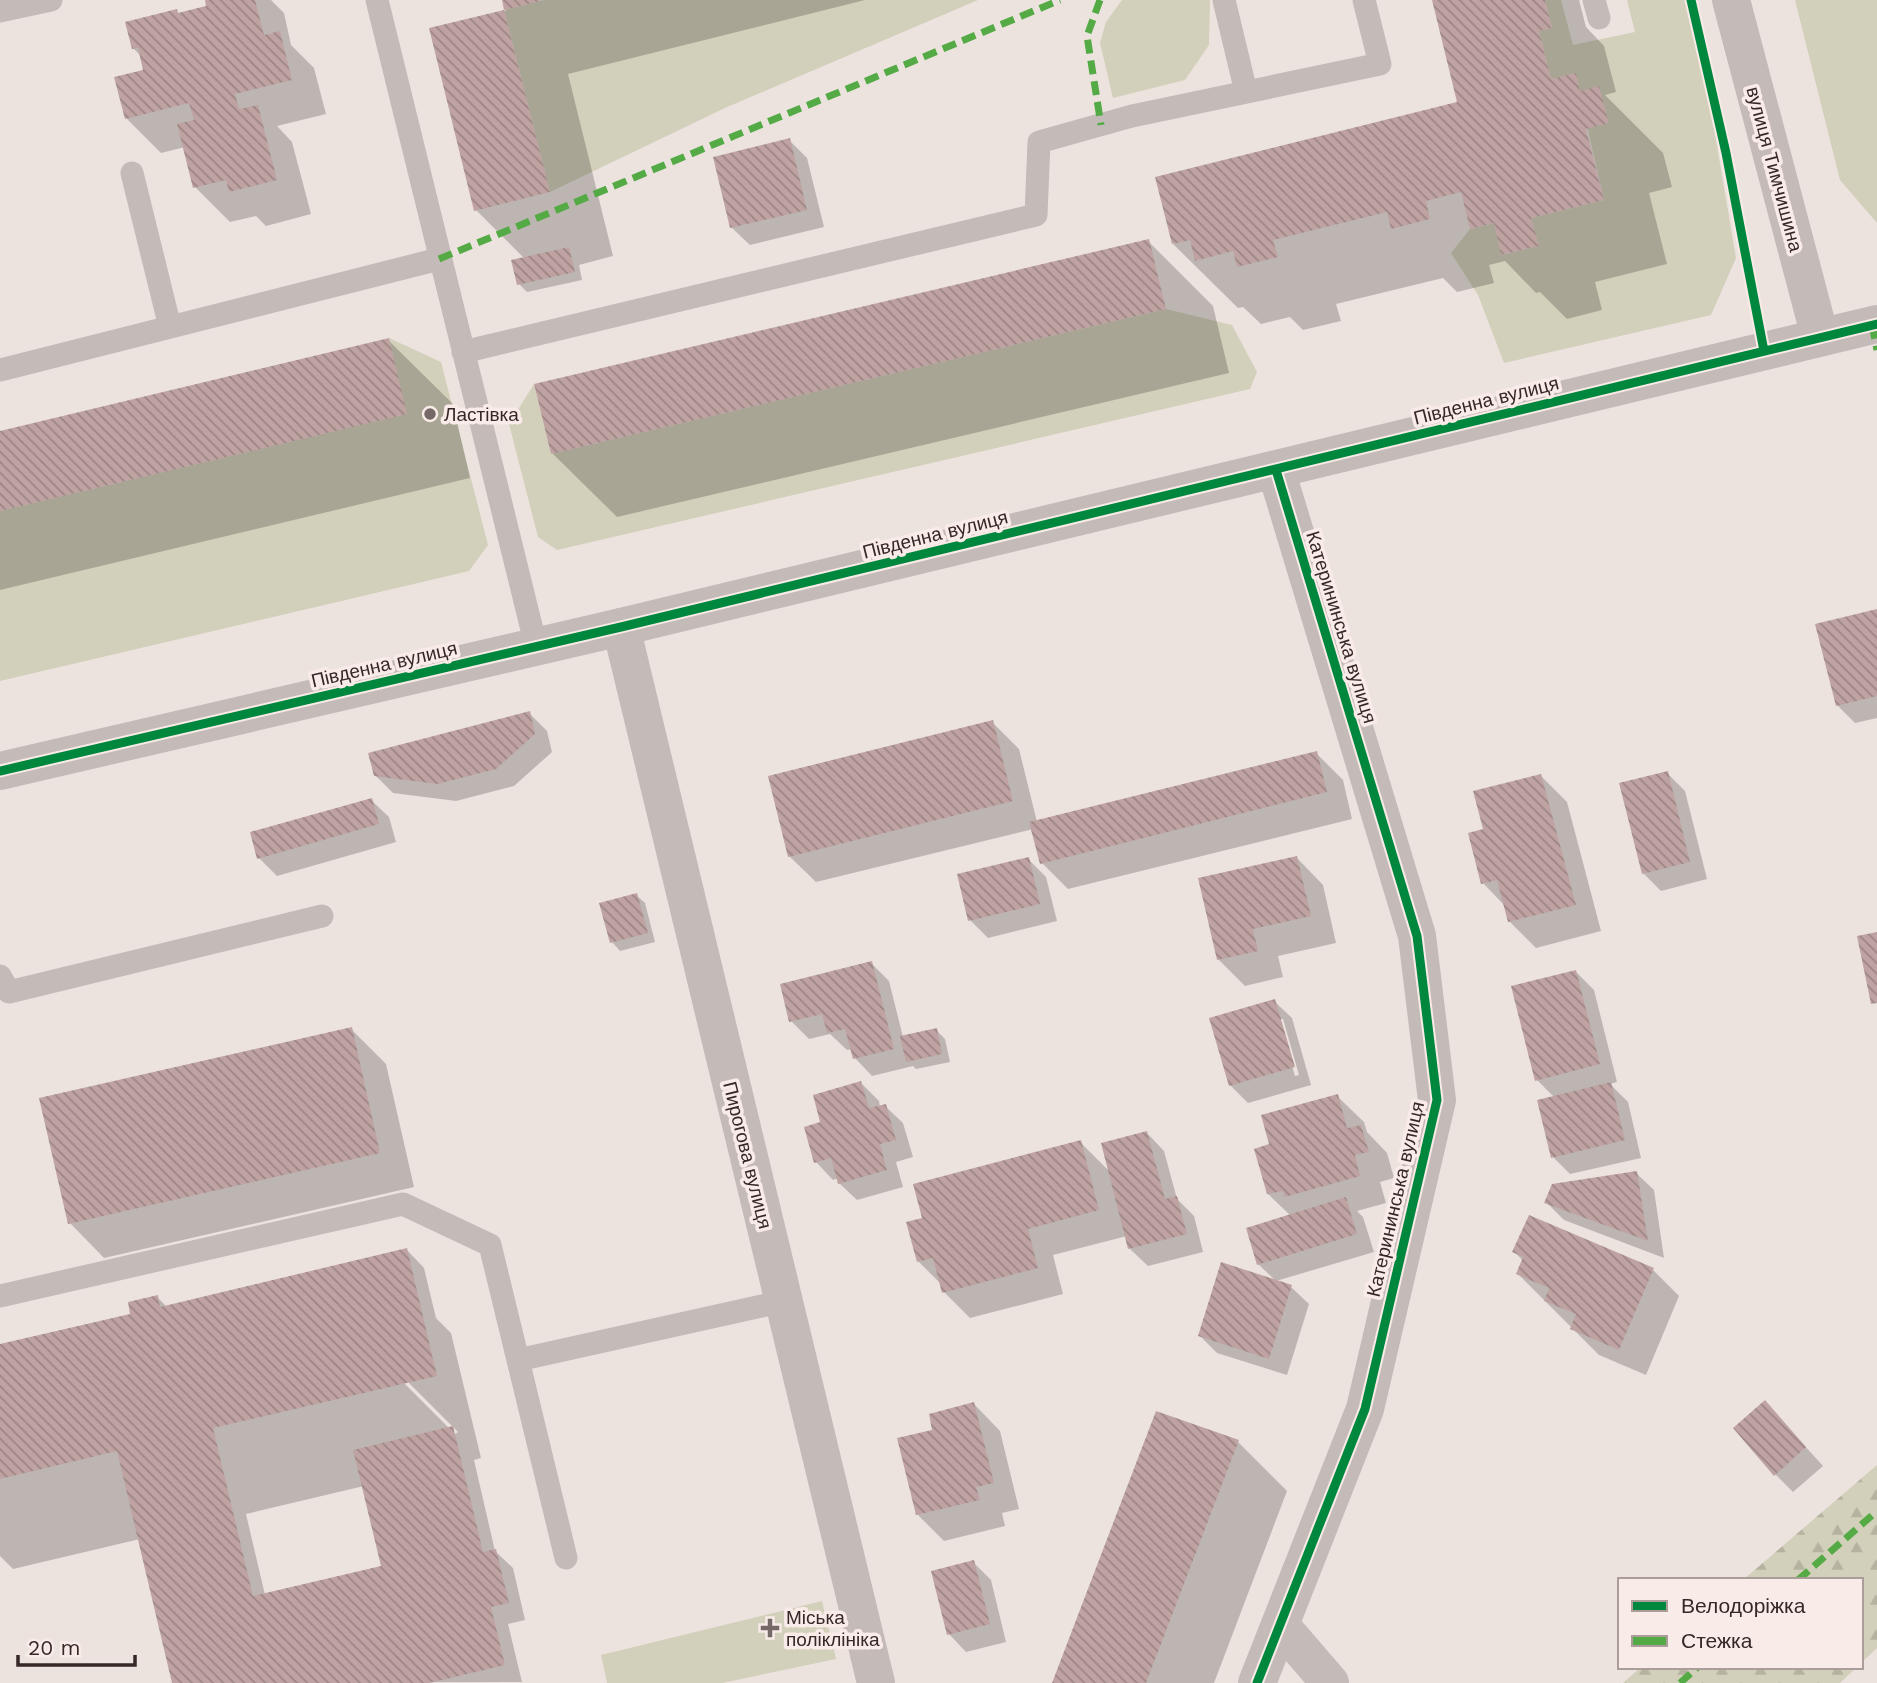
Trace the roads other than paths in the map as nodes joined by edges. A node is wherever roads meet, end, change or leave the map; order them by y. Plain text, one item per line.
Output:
1 (51, 0) edge
2 (377, 0) edge
3 (1224, 0) edge
4 (1364, 0) edge
5 (1731, 0) edge
6 (0, 11) edge
7 (1246, 92) junction
8 (132, 173) dead end
9 (439, 259) junction
10 (1877, 324) edge
11 (170, 327) junction
12 (1820, 337) junction
13 (463, 352) junction
14 (0, 370) edge
15 (1276, 470) junction
16 (621, 627) junction
17 (537, 646) junction
18 (0, 771) edge
19 (322, 916) dead end
20 (0, 976) edge
21 (0, 1296) edge
22 (783, 1301) junction
23 (519, 1360) junction
24 (566, 1558) dead end
25 (1280, 1625) junction
26 (876, 1683) edge
27 (1257, 1683) edge
28 (1329, 1683) edge

1 - 6 lane
2 - 9 lane
3 - 7 lane
4 - 7 lane
5 - 12 street, вулиця Тимчишина
7 - 13 lane
8 - 11 lane
9 - 11 lane
9 - 13 lane
10 - 12 street, Південна вулиця
11 - 14 lane
12 - 15 street, Південна вулиця
13 - 17 lane
15 - 16 street, Південна вулиця
15 - 25 street, Катерининська вулиця
16 - 17 street, Південна вулиця
16 - 22 street, Пирогова вулиця
17 - 18 street, Південна вулиця
19 - 20 lane
21 - 23 lane
22 - 23 lane
22 - 26 street, Пирогова вулиця
23 - 24 lane
25 - 27 street, Катерининська вулиця
25 - 28 street

